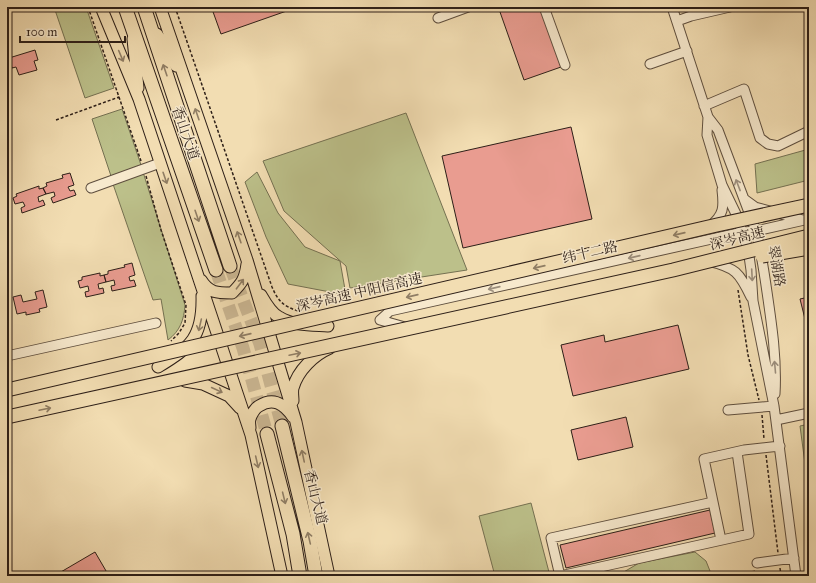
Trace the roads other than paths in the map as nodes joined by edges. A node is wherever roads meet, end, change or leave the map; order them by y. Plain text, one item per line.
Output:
1 (101, 7) edge
2 (125, 7) edge
3 (144, 7) edge
4 (160, 7) edge
5 (468, 7) edge
6 (544, 7) edge
7 (672, 7) edge
8 (730, 7) edge
9 (438, 18) dead end
10 (148, 20) junction
11 (677, 21) junction
12 (131, 24) junction
13 (687, 51) junction
14 (650, 64) dead end
15 (565, 65) dead end
16 (187, 85) junction
17 (139, 99) junction
18 (704, 106) junction
19 (708, 117) junction
20 (809, 131) edge
21 (160, 163) junction
22 (722, 185) junction
23 (91, 188) dead end
24 (744, 199) junction
25 (809, 199) edge
26 (809, 205) edge
27 (807, 219) edge
28 (717, 225) junction
29 (756, 231) junction
30 (742, 232) junction
31 (809, 236) edge
32 (809, 240) edge
33 (688, 244) junction
34 (760, 246) junction
35 (809, 248) edge
36 (748, 249) junction
37 (247, 260) junction
38 (701, 260) junction
39 (230, 266) tunnel mouth
40 (216, 270) tunnel mouth
41 (673, 270) junction
42 (200, 281) junction
43 (255, 287) junction
44 (766, 289) junction
45 (753, 301) junction
46 (156, 323) dead end
47 (328, 326) dead end
48 (343, 342) dead end
49 (7, 356) edge
50 (158, 367) dead end
51 (185, 380) dead end
52 (7, 390) edge
53 (774, 406) junction
54 (242, 410) junction
55 (292, 410) junction
56 (728, 410) dead end
57 (809, 413) edge
58 (7, 417) edge
59 (776, 420) junction
60 (296, 422) junction
61 (282, 426) tunnel mouth
62 (267, 434) tunnel mouth
63 (251, 435) junction
64 (780, 446) junction
65 (737, 452) junction
66 (713, 502) junction
67 (721, 540) junction
68 (794, 558) junction
69 (757, 563) dead end
70 (282, 576) edge
71 (300, 576) edge
72 (316, 576) edge
73 (329, 576) edge
74 (796, 576) edge

1 -> 17 main road
2 - 12 highway, 香山大道
3 - 10 highway, 香山大道
4 - 16 main road
5 - 9 street
6 - 15 street
7 - 11 street, 翠湖路
8 - 11 street
10 - 16 main road
39 -> 10 highway, 香山大道
11 - 13 street, 翠湖路
12 - 17 main road
12 -> 40 highway, 香山大道
13 - 14 street
13 - 18 street, 翠湖路
37 -> 16 main road
17 - 21 main road
18 - 19 street, 翠湖路
18 - 20 street
19 - 22 street, 翠湖路
24 -> 19 street, 翠湖路
21 - 23 street
21 -> 42 main road
22 - 30 street, 翠湖路
22 - 33 street
24 - 27 street
24 - 29 street, 翠湖路
25 - 28 highway, bridge
26 - 28 highway, 深岑高速, bridge
27 - 29 street, 纬十二路
28 -> 52 highway, 深岑高速 中阳信高速, bridge
29 - 30 street, 纬十二路
29 - 34 street, 翠湖路
30 - 33 street, 纬十二路
30 - 36 street, 翠湖路
31 - 34 street
31 - 41 highway, 深岑高速, bridge
32 - 44 street
33 -> 38 street, 纬十二路
34 - 36 street
34 - 44 street, 翠湖路
35 - 41 highway, bridge
36 - 38 street
36 -> 45 street, 翠湖路
42 -> 37 main road
37 - 43 main road
38 - 45 street
58 -> 41 highway, bridge
42 -> 50 main road
42 - 54 main road
43 - 47 main road
43 - 55 main road
53 -> 44 street, 翠湖路
45 - 53 street, 翠湖路
46 - 49 street
48 - 55 main road
51 -> 54 main road
53 - 56 street
53 - 59 street, 翠湖路
54 - 63 main road
55 - 60 main road
57 - 59 street
59 - 64 street, 翠湖路
60 - 63 main road
73 -> 60 main road
72 -> 61 highway, 香山大道
62 -> 71 highway
63 -> 70 main road
64 - 65 street
64 - 68 street, 翠湖路
65 - 66 street
65 - 67 street
66 - 67 street
66 - 67 street
68 - 69 street
68 - 74 street, 翠湖路

